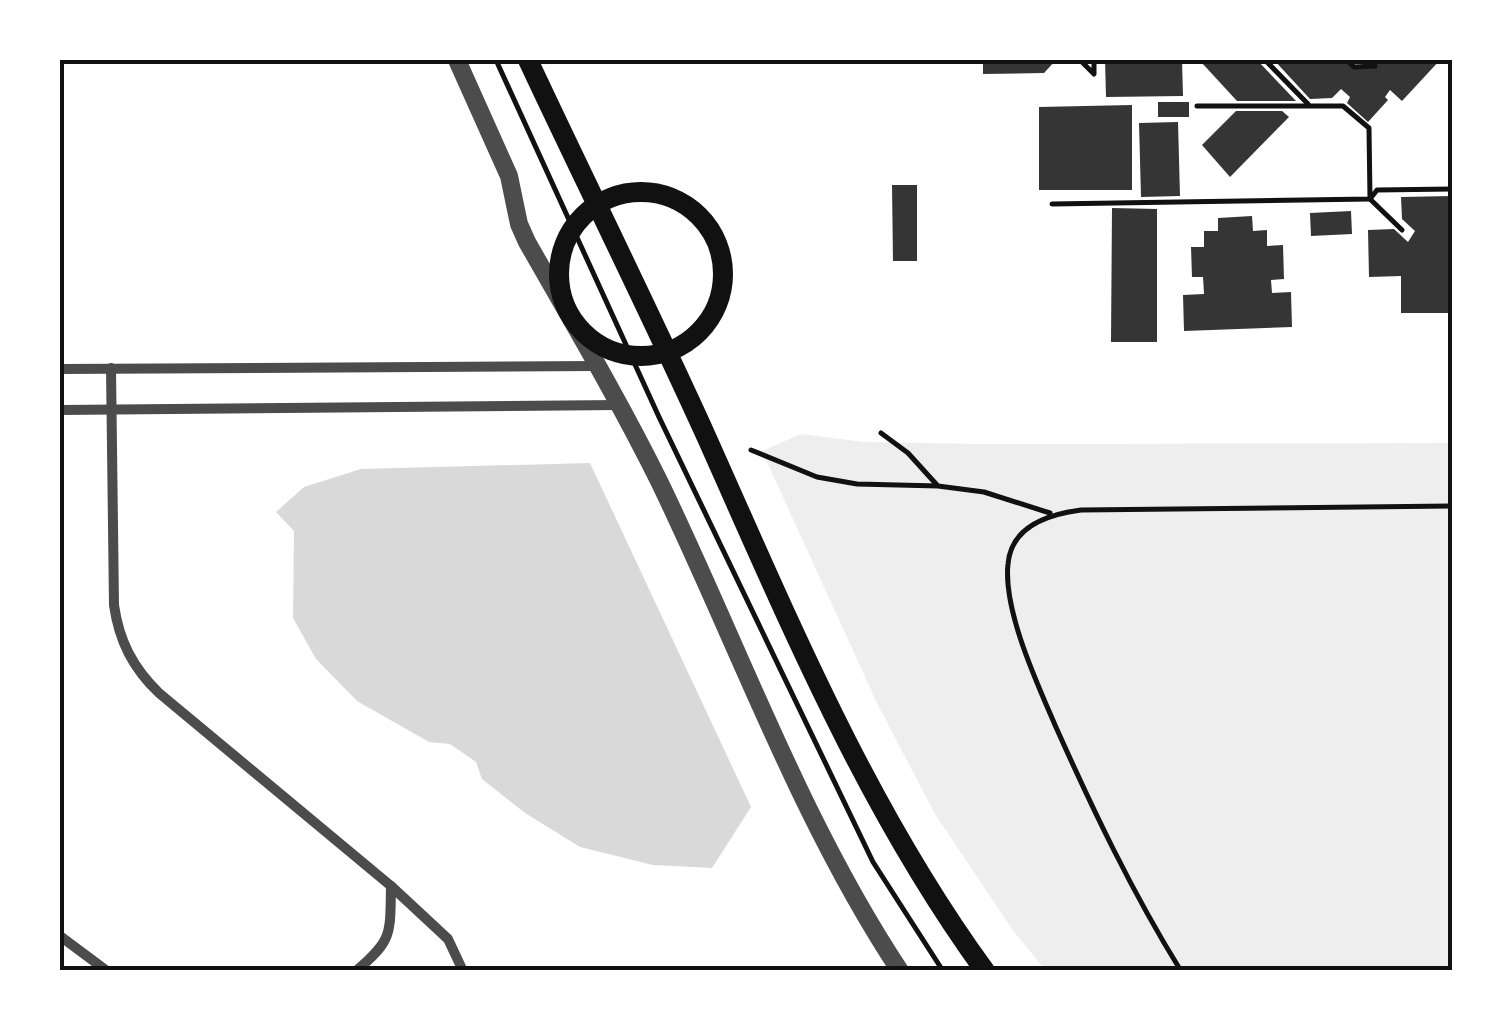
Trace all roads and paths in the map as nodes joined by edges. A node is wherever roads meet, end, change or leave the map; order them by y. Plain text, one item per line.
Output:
1 (457, 60) edge
2 (496, 60) edge
3 (528, 60) edge
4 (1080, 60) edge
5 (1094, 60) edge
6 (1265, 60) edge
7 (1347, 60) edge
8 (1375, 66) dead end
9 (1308, 105) junction
10 (1197, 106) dead end
11 (1452, 190) edge
12 (1370, 199) junction
13 (595, 204) junction
14 (1052, 204) dead end
15 (573, 225) junction
16 (1402, 230) dead end
17 (568, 315) junction
18 (668, 352) junction
19 (634, 357) junction
20 (595, 366) junction
21 (111, 368) junction
22 (60, 369) edge
23 (619, 405) junction
24 (60, 410) edge
25 (112, 410) junction
26 (882, 433) dead end
27 (750, 450) dead end
28 (938, 486) junction
29 (1452, 506) edge
30 (1053, 514) junction
31 (391, 886) junction
32 (60, 936) edge
33 (107, 971) edge
34 (356, 971) edge
35 (463, 971) edge
36 (900, 971) edge
37 (943, 971) edge
38 (986, 971) edge
39 (1182, 971) edge

1 - 17 street
2 - 15 path
3 - 13 main road
4 - 5 path
6 - 9 path
7 - 8 path
9 - 10 path
9 - 12 path
11 - 12 path
12 - 14 path
12 - 16 path
13 - 15 main road
13 - 18 main road
13 - 18 main road
15 - 17 main road
15 - 19 path
17 - 19 main road
17 - 20 street
18 - 19 main road
18 - 38 main road
19 - 37 path
20 - 21 street
20 - 23 street
21 - 22 street
21 - 25 street
23 - 25 street
23 - 36 street
24 - 25 street
25 - 31 street
26 - 28 path
27 - 28 path
28 - 30 path
29 - 30 path
30 - 39 path
31 - 34 street
31 - 35 street
32 - 33 street

